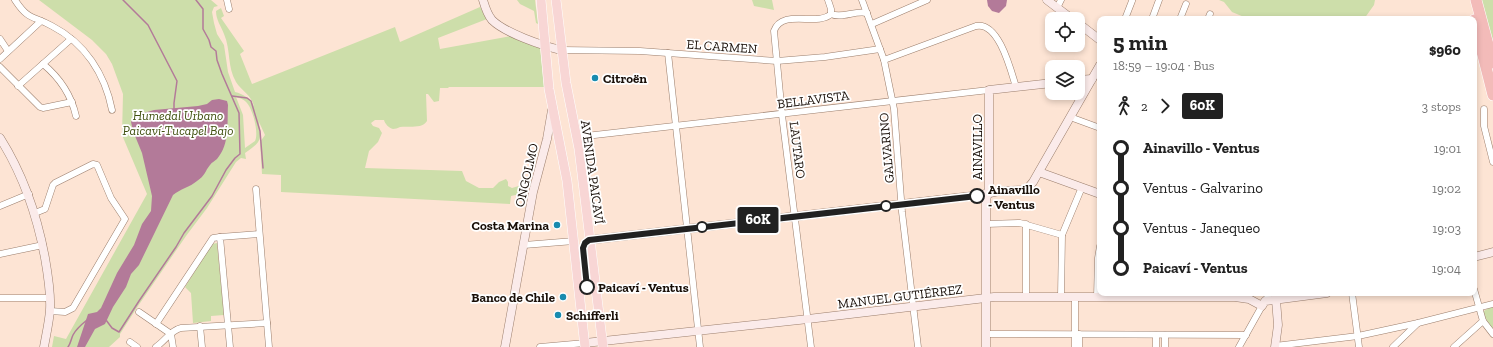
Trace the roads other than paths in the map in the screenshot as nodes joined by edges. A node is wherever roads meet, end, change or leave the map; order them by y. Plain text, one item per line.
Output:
1 (16, 0) edge
2 (227, 0) edge
3 (483, 0) edge
4 (541, 0) edge
5 (556, 0) edge
6 (828, 0) edge
7 (862, 0) edge
8 (927, 0) edge
9 (1046, 0) edge
10 (1061, 0) edge
11 (1159, 0) edge
12 (1468, 0) edge
13 (1476, 0) edge
14 (1132, 1) edge
15 (1186, 4) dead end
16 (1057, 8) junction
17 (229, 9) dead end
18 (1062, 12) edge
19 (831, 14) junction
20 (867, 14) junction
21 (1126, 16) edge
22 (1153, 16) edge
23 (1181, 16) edge
24 (1473, 16) edge
25 (41, 21) junction
26 (872, 24) junction
27 (1085, 28) edge
28 (1477, 32) edge
29 (1097, 36) edge
30 (0, 39) edge
31 (70, 39) junction
32 (545, 46) junction
33 (880, 49) junction
34 (561, 50) junction
35 (8, 51) junction
36 (668, 53) junction
37 (0, 59) edge
38 (884, 60) junction
39 (777, 61) junction
40 (1493, 63) edge
41 (43, 64) junction
42 (0, 67) edge
43 (1097, 73) edge
44 (1092, 79) junction
45 (1085, 80) edge
46 (1045, 84) edge
47 (18, 86) junction
48 (1016, 87) junction
49 (989, 90) junction
50 (1493, 95) edge
51 (72, 102) junction
52 (892, 102) junction
53 (552, 103) junction
54 (112, 110) dead end
55 (1484, 110) dead end
56 (782, 115) junction
57 (76, 116) dead end
58 (1070, 117) junction
59 (676, 127) junction
60 (1097, 127) edge
61 (577, 137) junction
62 (0, 138) edge
63 (3, 150) edge
64 (1493, 162) edge
65 (1039, 172) junction
66 (1082, 187) junction
67 (256, 189) dead end
68 (1097, 193) edge
69 (29, 194) junction
70 (987, 194) junction
71 (902, 204) junction
72 (0, 206) edge
73 (35, 213) junction
74 (795, 216) junction
75 (986, 224) junction
76 (1026, 224) junction
77 (687, 228) junction
78 (259, 234) junction
79 (1062, 235) junction
80 (220, 238) junction
81 (589, 240) junction
82 (574, 241) junction
83 (42, 245) junction
84 (524, 245) junction
85 (1493, 252) edge
86 (0, 254) edge
87 (1477, 256) edge
88 (1116, 296) edge
89 (1222, 296) edge
90 (1305, 296) edge
91 (1352, 296) edge
92 (1476, 296) edge
93 (1026, 297) junction
94 (1061, 297) junction
95 (1075, 297) junction
96 (1097, 297) joint
97 (0, 298) edge
98 (50, 298) junction
99 (985, 298) junction
100 (1266, 300) edge
101 (1276, 300) junction
102 (1493, 304) edge
103 (913, 306) junction
104 (1479, 307) junction
105 (50, 311) junction
106 (139, 312) dead end
107 (808, 319) junction
108 (1483, 321) junction
109 (267, 323) junction
110 (1418, 323) junction
111 (156, 324) junction
112 (228, 325) junction
113 (200, 326) junction
114 (698, 331) junction
115 (171, 334) junction
116 (986, 334) junction
117 (1077, 334) junction
118 (1493, 334) edge
119 (1156, 335) junction
120 (1165, 335) junction
121 (1246, 335) junction
122 (1358, 336) junction
123 (130, 342) dead end
124 (602, 344) edge
125 (585, 345) edge
126 (1305, 345) edge
127 (1275, 346) edge
128 (44, 347) edge
129 (137, 347) edge
130 (156, 347) edge
131 (173, 347) edge
132 (202, 347) edge
133 (230, 347) edge
134 (269, 347) edge
135 (505, 347) edge
136 (540, 347) edge
137 (700, 347) edge
138 (811, 347) edge
139 (918, 347) edge
140 (986, 347) edge
141 (1075, 347) edge
142 (1079, 347) edge
143 (1156, 347) edge
144 (1165, 347) edge
145 (1239, 347) edge
146 (1359, 347) edge
147 (1393, 347) edge
148 (1454, 347) edge

1 - 25 street
2 - 17 street
3 - 32 street
4 - 32 main road, AVENIDA PAICAVÍ
5 - 34 main road, AVENIDA PAICAVÍ
6 - 19 street
7 - 20 street, GALVARINO
8 - 26 street
9 - 16 street
10 - 16 street
11 - 22 street
12 - 24 highway
13 - 40 highway
14 - 21 street
15 - 23 street
16 - 18 street
19 - 20 street, LAUTARO
19 - 39 street, LAUTARO
20 - 26 street, GALVARINO
25 - 31 street
25 - 35 street
26 - 33 street, GALVARINO
27 - 29 street
28 - 50 highway
30 - 35 street
31 - 41 street
31 - 54 street
32 - 34 street
32 - 53 main road, AVENIDA PAICAVÍ
33 - 38 street, GALVARINO
33 - 39 street, EL CARMEN
34 - 36 street, EL CARMEN
34 - 61 main road, AVENIDA PAICAVÍ
35 - 37 street
36 - 39 street, EL CARMEN
36 - 59 street
38 - 48 street
38 - 52 street, GALVARINO
39 - 56 street, LAUTARO
41 - 47 street
41 - 51 street
42 - 47 street
43 - 44 street
44 - 45 street
44 - 58 street
46 - 48 street, BELLAVISTA
47 - 51 street
48 - 49 street, BELLAVISTA
49 - 52 street, BELLAVISTA
49 - 70 street, AINAVILLO
51 - 57 street
52 - 56 street, BELLAVISTA
52 - 71 street, GALVARINO
53 - 82 main road, AVENIDA PAICAVÍ
53 - 84 street, ONGOLMO
55 - 64 street
56 - 59 street, BELLAVISTA
56 - 74 street, LAUTARO
58 - 60 street
58 - 65 street
59 - 61 street, BELLAVISTA
59 - 77 street
61 - 81 main road, AVENIDA PAICAVÍ
62 - 63 street
63 - 69 street
65 - 66 street
65 - 70 street
66 - 68 street
66 - 79 street
67 - 78 street
69 - 72 street
69 - 73 street
70 - 71 street
70 - 75 street, AINAVILLO
71 - 74 street
71 - 103 street, GALVARINO
73 - 83 street
73 - 105 street
74 - 77 street
74 - 107 street, LAUTARO
75 - 76 street
75 - 99 street, AINAVILLO
76 - 79 street
76 - 93 street
77 - 81 street
77 - 114 street
78 - 80 street
78 - 109 street
79 - 94 street
80 - 111 street
80 - 112 street
81 - 124 main road, AVENIDA PAICAVÍ
82 - 84 street
82 - 125 main road, AVENIDA PAICAVÍ
83 - 86 street
83 - 98 street
84 - 135 street, ONGOLMO
85 - 87 street
88 - 96 street, MANUEL GUTIÉRREZ
89 - 100 street, MANUEL GUTIÉRREZ
90 - 101 street, MANUEL GUTIÉRREZ
91 - 122 street
92 - 104 street
93 - 94 street, MANUEL GUTIÉRREZ
93 - 99 street, MANUEL GUTIÉRREZ
94 - 95 street, MANUEL GUTIÉRREZ
95 - 96 street, MANUEL GUTIÉRREZ
95 - 117 street
97 - 98 street
98 - 105 street
99 - 103 street, MANUEL GUTIÉRREZ
99 - 116 street, AINAVILLO
100 - 101 street, MANUEL GUTIÉRREZ
100 - 121 street
101 - 127 street
102 - 104 street
103 - 107 street, MANUEL GUTIÉRREZ
103 - 139 street, GALVARINO
104 - 108 street
104 - 110 street
105 - 128 street
106 - 111 street
107 - 114 street, MANUEL GUTIÉRREZ
107 - 138 street, LAUTARO
108 - 118 street
108 - 148 street
109 - 112 street
109 - 134 street
110 - 122 street
110 - 147 street
111 - 115 street
112 - 113 street
112 - 133 street
113 - 115 street
113 - 132 street
114 - 124 street, MANUEL GUTIÉRREZ
114 - 137 street
115 - 130 street
115 - 131 street
116 - 117 street
116 - 140 street, AINAVILLO
117 - 119 street
117 - 141 street
117 - 142 street
119 - 120 street
119 - 143 street
120 - 121 street
120 - 144 street
121 - 145 street
122 - 126 street
122 - 146 street
123 - 129 street
124 - 125 street, MANUEL GUTIÉRREZ
125 - 136 street, MANUEL GUTIÉRREZ
126 - 127 street

